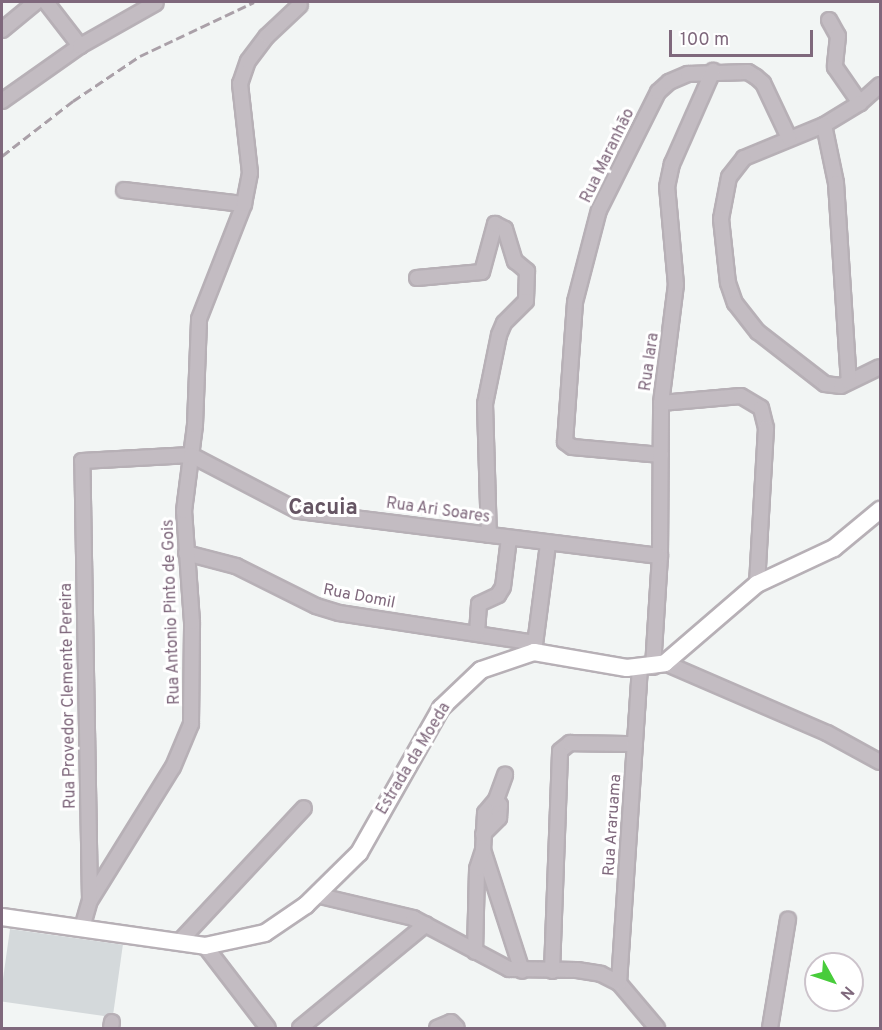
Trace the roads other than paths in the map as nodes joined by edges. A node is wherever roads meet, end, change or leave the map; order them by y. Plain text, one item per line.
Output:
1 (36, 2) edge
2 (46, 2) edge
3 (157, 2) edge
4 (300, 5) dead end
5 (829, 20) dead end
6 (2, 30) edge
7 (80, 46) junction
8 (713, 71) junction
9 (880, 85) edge
10 (2, 101) edge
11 (860, 103) junction
12 (824, 125) junction
13 (789, 138) junction
14 (124, 190) dead end
15 (244, 204) junction
16 (417, 278) dead end
17 (880, 367) edge
18 (849, 382) junction
19 (662, 403) junction
20 (661, 455) junction
21 (191, 456) junction
22 (880, 510) edge
23 (489, 535) junction
24 (509, 538) junction
25 (548, 544) junction
26 (186, 553) junction
27 (660, 556) junction
28 (757, 584) junction
29 (477, 633) junction
30 (534, 647) junction
31 (653, 666) junction
32 (634, 744) junction
33 (880, 762) edge
34 (505, 775) dead end
35 (304, 808) dead end
36 (483, 850) junction
37 (316, 895) junction
38 (90, 900) junction
39 (2, 917) edge
40 (788, 919) dead end
41 (426, 924) junction
42 (82, 928) junction
43 (179, 942) junction
44 (205, 946) junction
45 (474, 952) junction
46 (522, 971) junction
47 (552, 971) junction
48 (619, 984) junction
49 (457, 1028) edge
50 (268, 1029) edge
51 (300, 1029) edge
52 (437, 1029) edge
53 (657, 1029) edge
54 (770, 1029) edge

1 - 6 street
2 - 7 street
3 - 7 street
4 - 15 street, Rua Antonio Pinto de Gois
5 - 11 street
7 - 10 street
8 - 13 street, Rua Maranhão
8 - 19 street, Rua Iara
8 - 20 street, Rua Maranhão
9 - 11 street
11 - 12 street
12 - 13 street
12 - 18 street
13 - 18 street
14 - 15 street
15 - 21 street, Rua Antonio Pinto de Gois
16 - 23 street
17 - 18 street
19 - 20 street, Rua Iara
19 - 28 street
20 - 27 street, Rua Iara
21 - 23 street, Rua Ari Soares
21 - 26 street, Rua Antonio Pinto de Gois
21 - 38 street, Rua Provedor Clemente Pereira
22 - 28 main road
23 - 24 street, Rua Ari Soares
24 - 25 street, Rua Ari Soares
24 - 29 street
25 - 27 street, Rua Ari Soares
25 - 30 street
26 - 29 street, Rua Domil
26 - 38 street, Rua Antonio Pinto de Gois
27 - 31 street, Rua Iara
28 - 31 main road
29 - 30 street, Rua Domil
30 - 31 main road
30 - 37 main road, Estrada da Moeda
31 - 32 street, Rua Araruama
31 - 33 street
32 - 47 street
32 - 48 street, Rua Araruama
34 - 36 street
35 - 43 street
36 - 45 street
36 - 46 street
37 - 41 street
37 - 44 main road, Estrada da Moeda
38 - 42 street, Rua Provedor Clemente Pereira
39 - 42 main road
40 - 54 street
41 - 45 street
41 - 51 street
42 - 43 main road
43 - 44 main road
44 - 50 street
45 - 46 street
46 - 47 street
47 - 48 street
48 - 53 street
49 - 52 street

